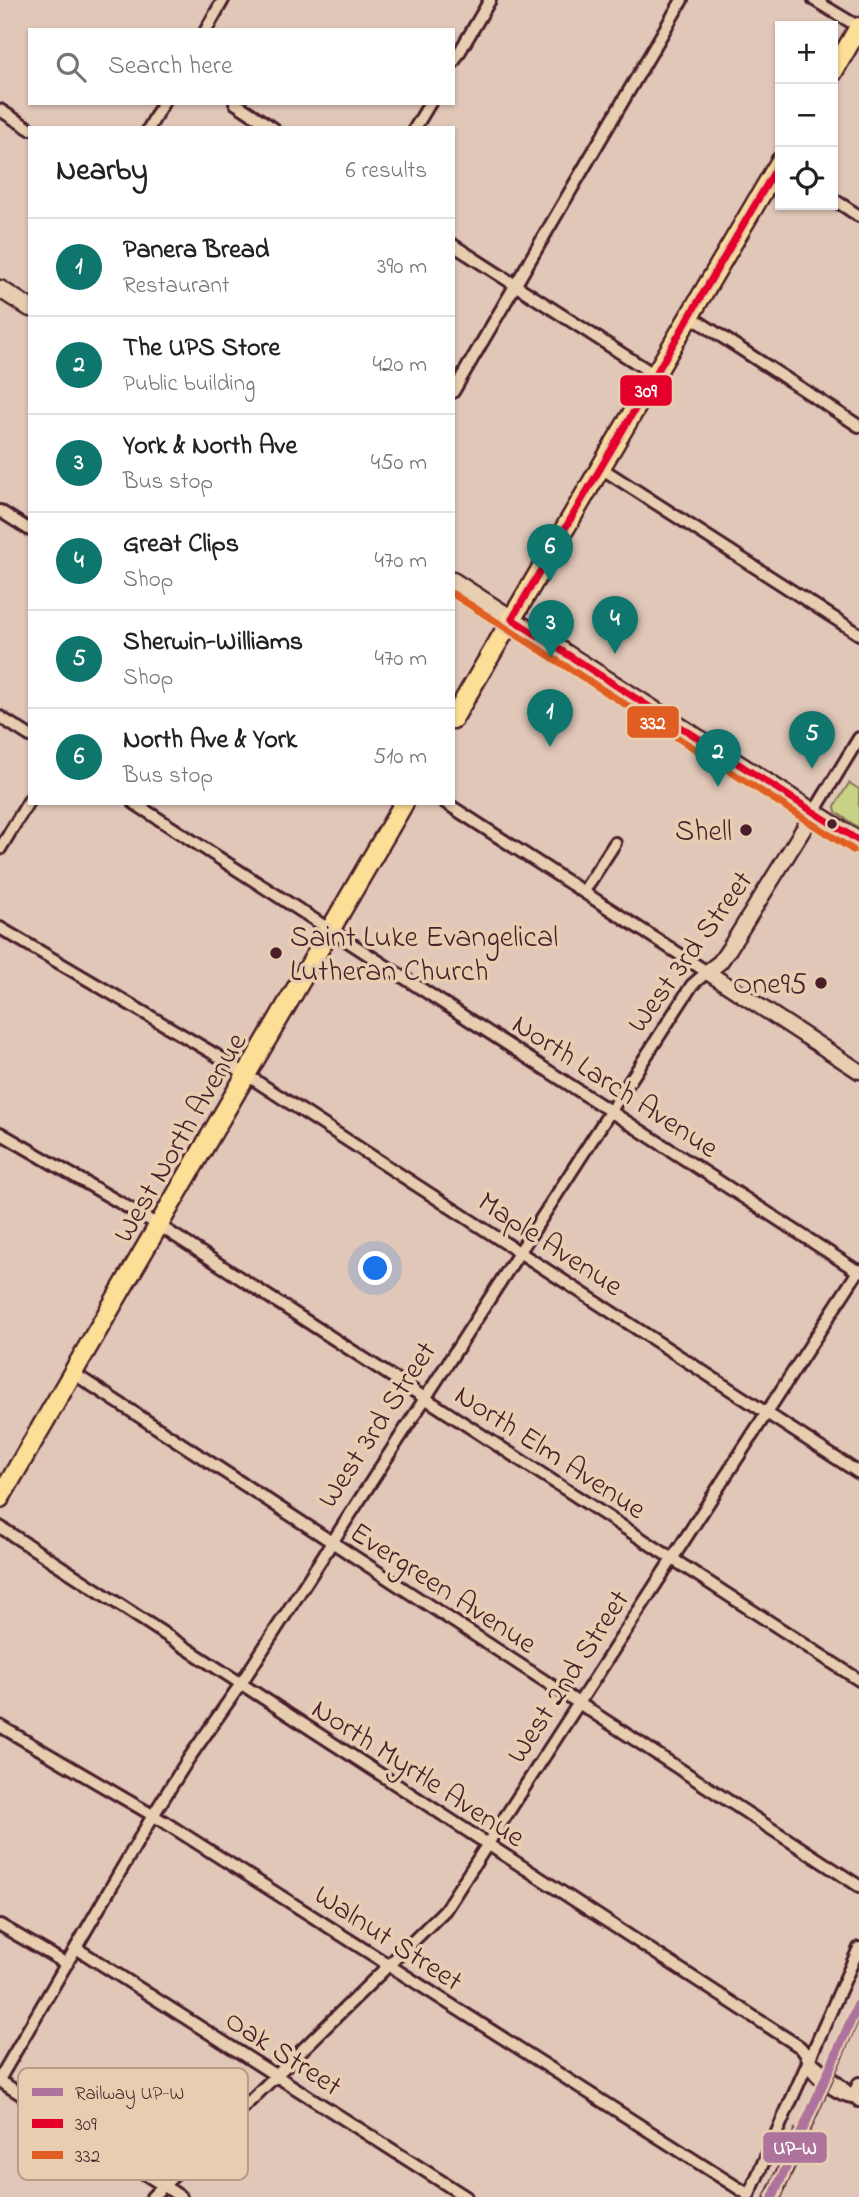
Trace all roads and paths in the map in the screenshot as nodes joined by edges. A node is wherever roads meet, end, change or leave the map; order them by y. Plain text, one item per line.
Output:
1 (223, 0) edge
2 (490, 0) edge
3 (682, 0) edge
4 (814, 0) edge
5 (859, 27) edge
6 (207, 28) edge
7 (455, 60) edge
8 (838, 63) edge
9 (162, 105) edge
10 (238, 105) edge
11 (429, 105) edge
12 (0, 110) edge
13 (150, 126) edge
14 (270, 126) edge
15 (416, 126) edge
16 (28, 128) edge
17 (775, 172) edge
18 (838, 202) edge
19 (859, 216) edge
20 (455, 246) edge
21 (516, 285) junction
22 (0, 289) edge
23 (28, 307) edge
24 (690, 316) junction
25 (655, 375) junction
26 (455, 389) edge
27 (859, 426) edge
28 (601, 468) junction
29 (0, 511) edge
30 (28, 529) edge
31 (455, 582) edge
32 (512, 619) junction
33 (859, 634) edge
34 (455, 716) edge
35 (0, 717) edge
36 (28, 735) edge
37 (859, 738) edge
38 (28, 802) edge
39 (137, 805) edge
40 (403, 805) edge
41 (449, 805) edge
42 (814, 812) junction
43 (859, 841) edge
44 (615, 843) dead end
45 (0, 849) edge
46 (584, 891) junction
47 (0, 928) edge
48 (331, 930) junction
49 (707, 972) junction
50 (859, 1071) edge
51 (247, 1075) junction
52 (610, 1111) junction
53 (0, 1133) edge
54 (160, 1226) junction
55 (519, 1252) junction
56 (859, 1271) edge
57 (73, 1373) junction
58 (424, 1398) junction
59 (767, 1413) junction
60 (859, 1472) edge
61 (0, 1497) edge
62 (0, 1527) edge
63 (331, 1543) junction
64 (672, 1559) junction
65 (859, 1680) edge
66 (240, 1685) junction
67 (579, 1703) junction
68 (0, 1726) edge
69 (152, 1817) junction
70 (487, 1845) junction
71 (859, 1886) edge
72 (0, 1925) edge
73 (76, 1948) junction
74 (859, 1948) edge
75 (67, 1964) junction
76 (389, 1966) junction
77 (810, 2060) junction
78 (276, 2076) junction
79 (0, 2080) edge
80 (859, 2084) edge
81 (18, 2092) edge
82 (856, 2099) edge
83 (248, 2104) edge
84 (155, 2180) edge
85 (170, 2180) edge
86 (164, 2186) junction
87 (748, 2196) edge
88 (152, 2197) edge
89 (181, 2197) edge
90 (466, 2197) edge

1 - 6 street
2 - 7 street
3 - 21 street
4 - 5 street
5 - 8 main road
9 - 13 street
10 - 14 street
11 - 15 street
12 - 16 street
17 - 24 main road
18 - 19 street
20 - 21 street
21 - 25 street
21 - 26 street
22 - 23 main road
24 - 25 main road
24 - 27 street
25 - 28 main road
28 - 32 main road
28 - 33 street
29 - 30 street
31 - 32 main road
32 - 34 main road
32 - 42 main road
35 - 36 street
37 - 42 street
38 - 45 street
39 - 48 street, North Larch Avenue
40 - 48 main road, West North Avenue
41 - 46 street
42 - 43 main road
42 - 49 street, West 3rd Street
44 - 46 street
46 - 49 street
47 - 51 street, Maple Avenue
48 - 51 main road, West North Avenue
48 - 52 street, North Larch Avenue
49 - 50 street
49 - 52 street, West 3rd Street
51 - 54 main road, West North Avenue
51 - 55 street, Maple Avenue
52 - 55 street, West 3rd Street
52 - 56 street, North Larch Avenue
53 - 54 street, North Elm Avenue
54 - 57 main road, West North Avenue
54 - 58 street, North Elm Avenue
55 - 58 street, West 3rd Street
55 - 59 street, Maple Avenue
56 - 59 street, West 2nd Street
57 - 61 main road, West North Avenue
57 - 63 street, Evergreen Avenue
58 - 63 street, West 3rd Street
58 - 64 street, North Elm Avenue
59 - 60 street, Maple Avenue
59 - 64 street, West 2nd Street
62 - 66 street, North Myrtle Avenue
63 - 66 street, West 3rd Street
63 - 67 street, Evergreen Avenue
64 - 65 street, North Elm Avenue
64 - 67 street, West 2nd Street
66 - 69 street, West 3rd Street
66 - 70 street, North Myrtle Avenue
67 - 70 street, West 2nd Street
67 - 71 street, Evergreen Avenue
68 - 69 street, Walnut Street
69 - 73 street, West 3rd Street
69 - 76 street, Walnut Street
70 - 76 street, West 2nd Street
70 - 77 street, North Myrtle Avenue
72 - 75 street
73 - 75 street, West 3rd Street
73 - 78 street, Oak Street
74 - 77 street
75 - 79 street, West 3rd Street
76 - 78 street, West 2nd Street
76 - 87 street, Walnut Street
77 - 82 street, North Myrtle Avenue
77 - 87 street
78 - 83 street, West 2nd Street
78 - 90 street, Oak Street
79 - 81 street
80 - 82 street
84 - 86 street
85 - 86 street, West 2nd Street
86 - 88 street, West 2nd Street
86 - 89 street

